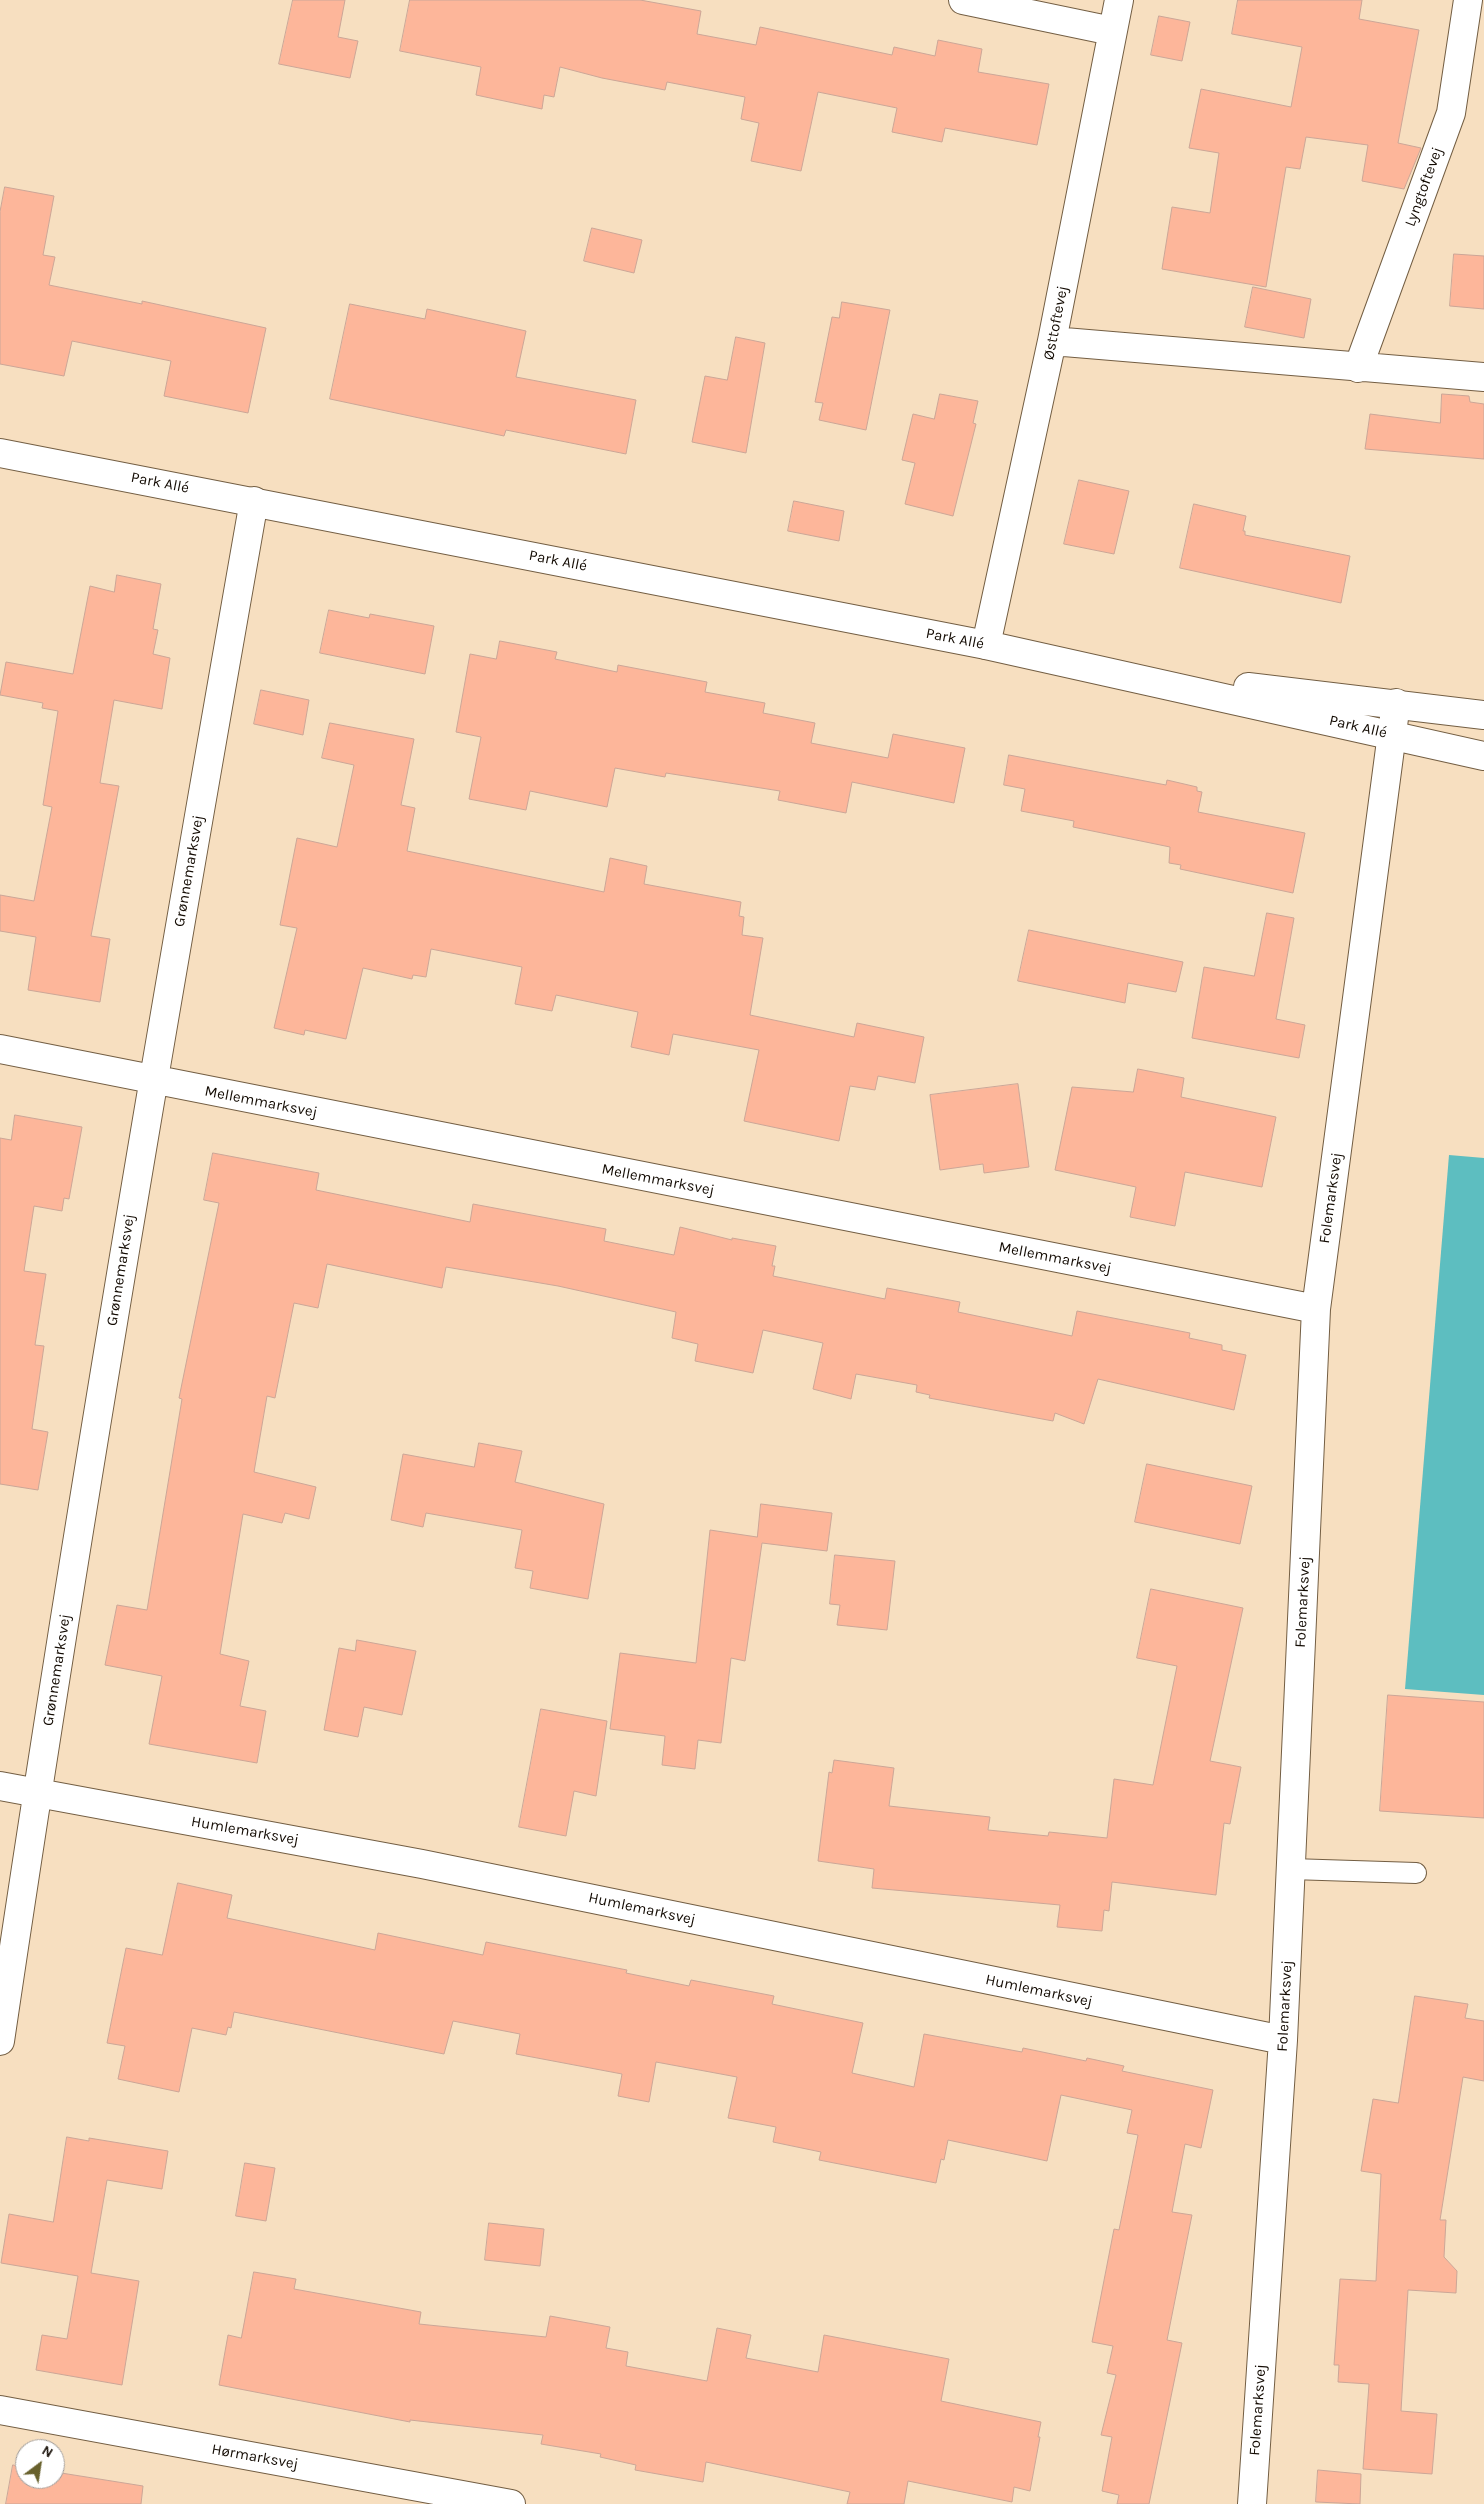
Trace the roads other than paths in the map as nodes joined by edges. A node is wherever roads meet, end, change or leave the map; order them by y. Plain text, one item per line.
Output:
1 (964, 0) edge
2 (1119, 0) edge
3 (1468, 0) edge
4 (1112, 31) junction
5 (1052, 342) junction
6 (1358, 368) junction
7 (1484, 377) edge
8 (0, 453) edge
9 (254, 501) junction
10 (986, 645) junction
11 (1114, 672) junction
12 (1396, 704) junction
13 (1484, 715) edge
14 (1392, 735) junction
15 (1484, 756) edge
16 (0, 1048) edge
17 (152, 1080) junction
18 (1316, 1309) junction
19 (0, 1786) edge
20 (36, 1793) junction
21 (1291, 1869) junction
22 (1416, 1873) dead end
23 (1283, 2040) junction
24 (0, 2041) edge
25 (0, 2410) edge
26 (511, 2504) edge
27 (1252, 2504) edge

1 - 4 street
2 - 4 street, Østtoftevej
3 - 6 street, Lyngtoftevej
4 - 5 street, Østtoftevej
5 - 6 street
5 - 10 street, Østtoftevej
6 - 7 street
8 - 9 street, Park Allé
9 - 10 street, Park Allé
9 - 17 street, Grønnemarksvej
10 - 11 street, Park Allé
11 - 12 street, Park Allé
11 - 14 street, Park Allé
12 - 13 street, Park Allé
12 - 14 street, Folemarksvej
14 - 15 street, Park Allé
14 - 18 street, Folemarksvej
16 - 17 street, Mellemmarksvej
17 - 18 street, Mellemmarksvej
17 - 20 street, Grønnemarksvej
18 - 21 street, Folemarksvej
19 - 20 street, Humlemarksvej
20 - 23 street, Humlemarksvej
20 - 24 street, Grønnemarksvej
21 - 22 lane
21 - 23 street, Folemarksvej
23 - 27 street, Folemarksvej
25 - 26 street, Hørmarksvej

